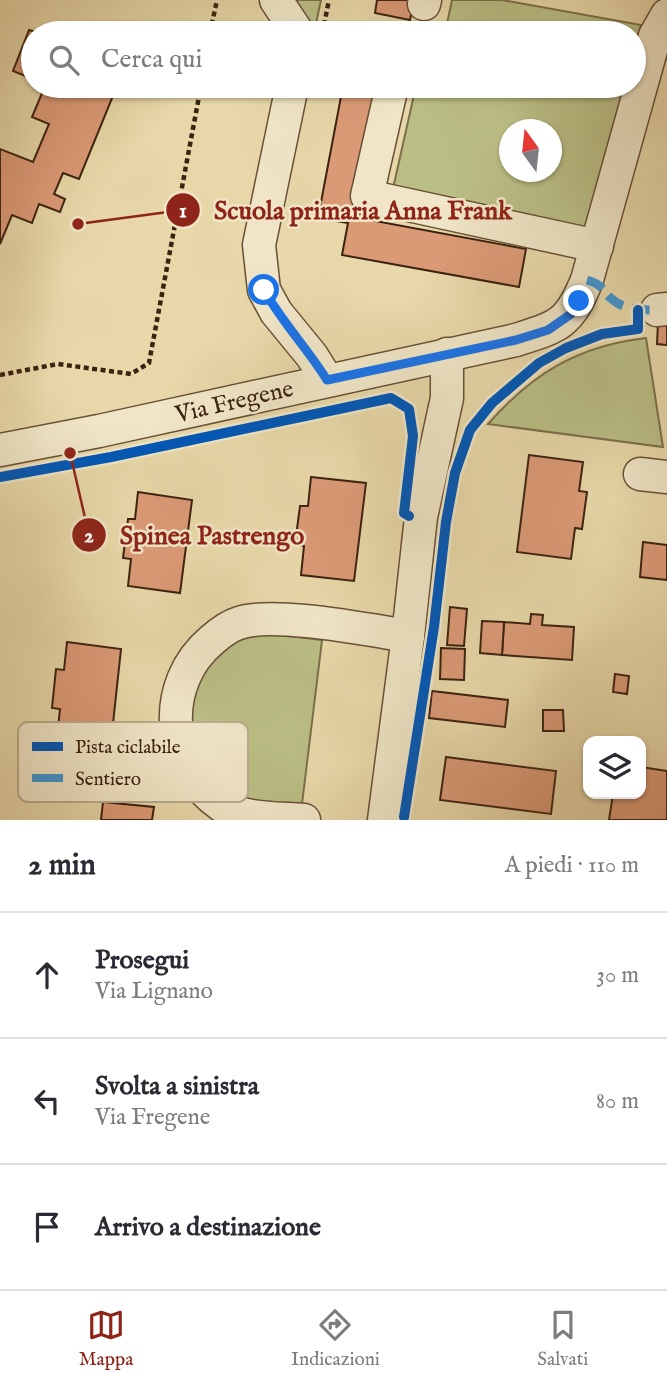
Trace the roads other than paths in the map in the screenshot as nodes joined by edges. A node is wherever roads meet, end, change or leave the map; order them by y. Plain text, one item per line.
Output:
1 (276, 0) edge
2 (667, 15) edge
3 (290, 21) edge
4 (646, 69) edge
5 (290, 98) edge
6 (389, 98) edge
7 (638, 98) edge
8 (597, 246) junction
9 (447, 354) junction
10 (327, 380) junction
11 (0, 450) edge
12 (408, 636) junction
13 (175, 722) edge
14 (217, 802) edge
15 (304, 820) edge
16 (384, 820) edge

1 - 3 street
2 - 4 street
5 - 10 street
6 - 8 street
7 - 8 street
8 - 9 street, Via Fregene
9 - 10 street, Via Fregene
9 - 12 street
10 - 11 street, Via Fregene
12 - 13 street
12 - 16 street
14 - 15 street

